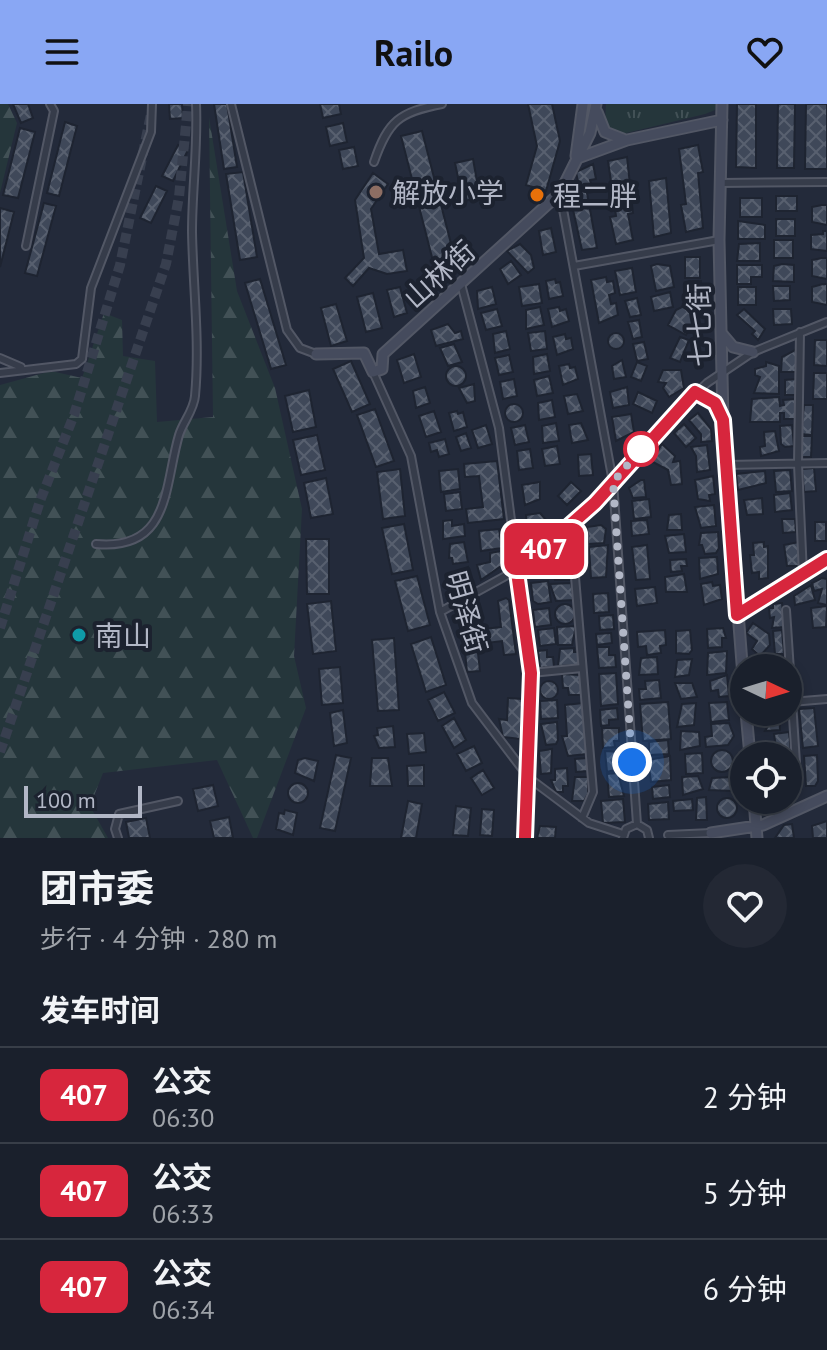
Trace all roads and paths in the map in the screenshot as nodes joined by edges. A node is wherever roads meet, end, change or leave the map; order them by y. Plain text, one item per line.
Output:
1 (50, 104) edge
2 (152, 104) edge
3 (196, 104) edge
4 (231, 104) edge
5 (442, 104) edge
6 (583, 104) edge
7 (722, 104) edge
8 (596, 106) edge
9 (722, 120) junction
10 (627, 140) junction
11 (575, 159) junction
12 (374, 162) dead end
13 (827, 182) edge
14 (720, 183) junction
15 (560, 193) junction
16 (719, 240) junction
17 (26, 246) dead end
18 (574, 266) junction
19 (461, 284) junction
20 (827, 322) edge
21 (800, 332) junction
22 (722, 334) junction
23 (753, 352) junction
24 (316, 354) joint
25 (0, 358) edge
26 (24, 368) junction
27 (373, 372) junction
28 (722, 372) junction
29 (0, 373) edge
30 (695, 392) junction
31 (723, 420) junction
32 (827, 463) edge
33 (798, 464) junction
34 (727, 465) junction
35 (613, 482) junction
36 (560, 535) junction
37 (96, 544) dead end
38 (827, 559) edge
39 (517, 572) junction
40 (803, 574) junction
41 (786, 610) dead end
42 (440, 612) junction
43 (737, 615) junction
44 (741, 654) edge
45 (788, 654) edge
46 (582, 668) junction
47 (531, 673) junction
48 (827, 699) edge
49 (802, 701) edge
50 (529, 778) junction
51 (827, 796) edge
52 (178, 801) dead end
53 (755, 814) edge
54 (582, 818) junction
55 (637, 824) junction
56 (756, 826) junction
57 (711, 833) joint
58 (668, 835) dead end
59 (623, 836) edge
60 (652, 836) edge
61 (118, 838) edge
62 (525, 838) edge
63 (757, 838) edge

1 - 17 street
2 - 26 street
3 - 37 street
4 - 24 street
5 - 12 street
6 - 11 main road
7 - 9 main road, 七七街
8 - 10 main road
8 - 11 main road
9 - 10 main road
9 - 14 main road, 七七街
10 - 11 main road
11 - 15 main road, 山林街
13 - 14 street
14 - 16 main road, 七七街
15 - 18 street
15 - 19 main road, 山林街
16 - 18 street
16 - 22 main road, 七七街
18 - 35 street
19 - 27 main road, 山林街
19 - 39 street
20 - 21 street
21 - 23 street
21 - 33 street
22 - 23 main road
22 - 28 main road, 七七街
23 - 28 street
24 - 27 main road
25 - 26 street
26 - 29 street
27 - 42 street, 明泽街
28 - 30 street
28 - 31 main road, 七七街
30 - 31 main road
30 - 35 street
31 - 34 main road, 七七街
32 - 33 street
33 - 34 street
33 - 40 street
34 - 43 main road, 七七街
35 - 36 street
35 - 55 street
36 - 39 street
36 - 46 street
38 - 40 street
39 - 42 street
39 - 47 street
40 - 43 street
41 - 45 street
42 - 50 street, 明泽街
43 - 44 main road, 七七街
46 - 47 street
46 - 54 street
47 - 50 street
48 - 49 street
50 - 54 street, 明泽街
50 - 62 street
51 - 56 main road
52 - 61 street
53 - 56 main road
54 - 59 street, 明泽街
55 - 59 street
55 - 60 street
56 - 57 main road
56 - 63 main road
57 - 58 street

